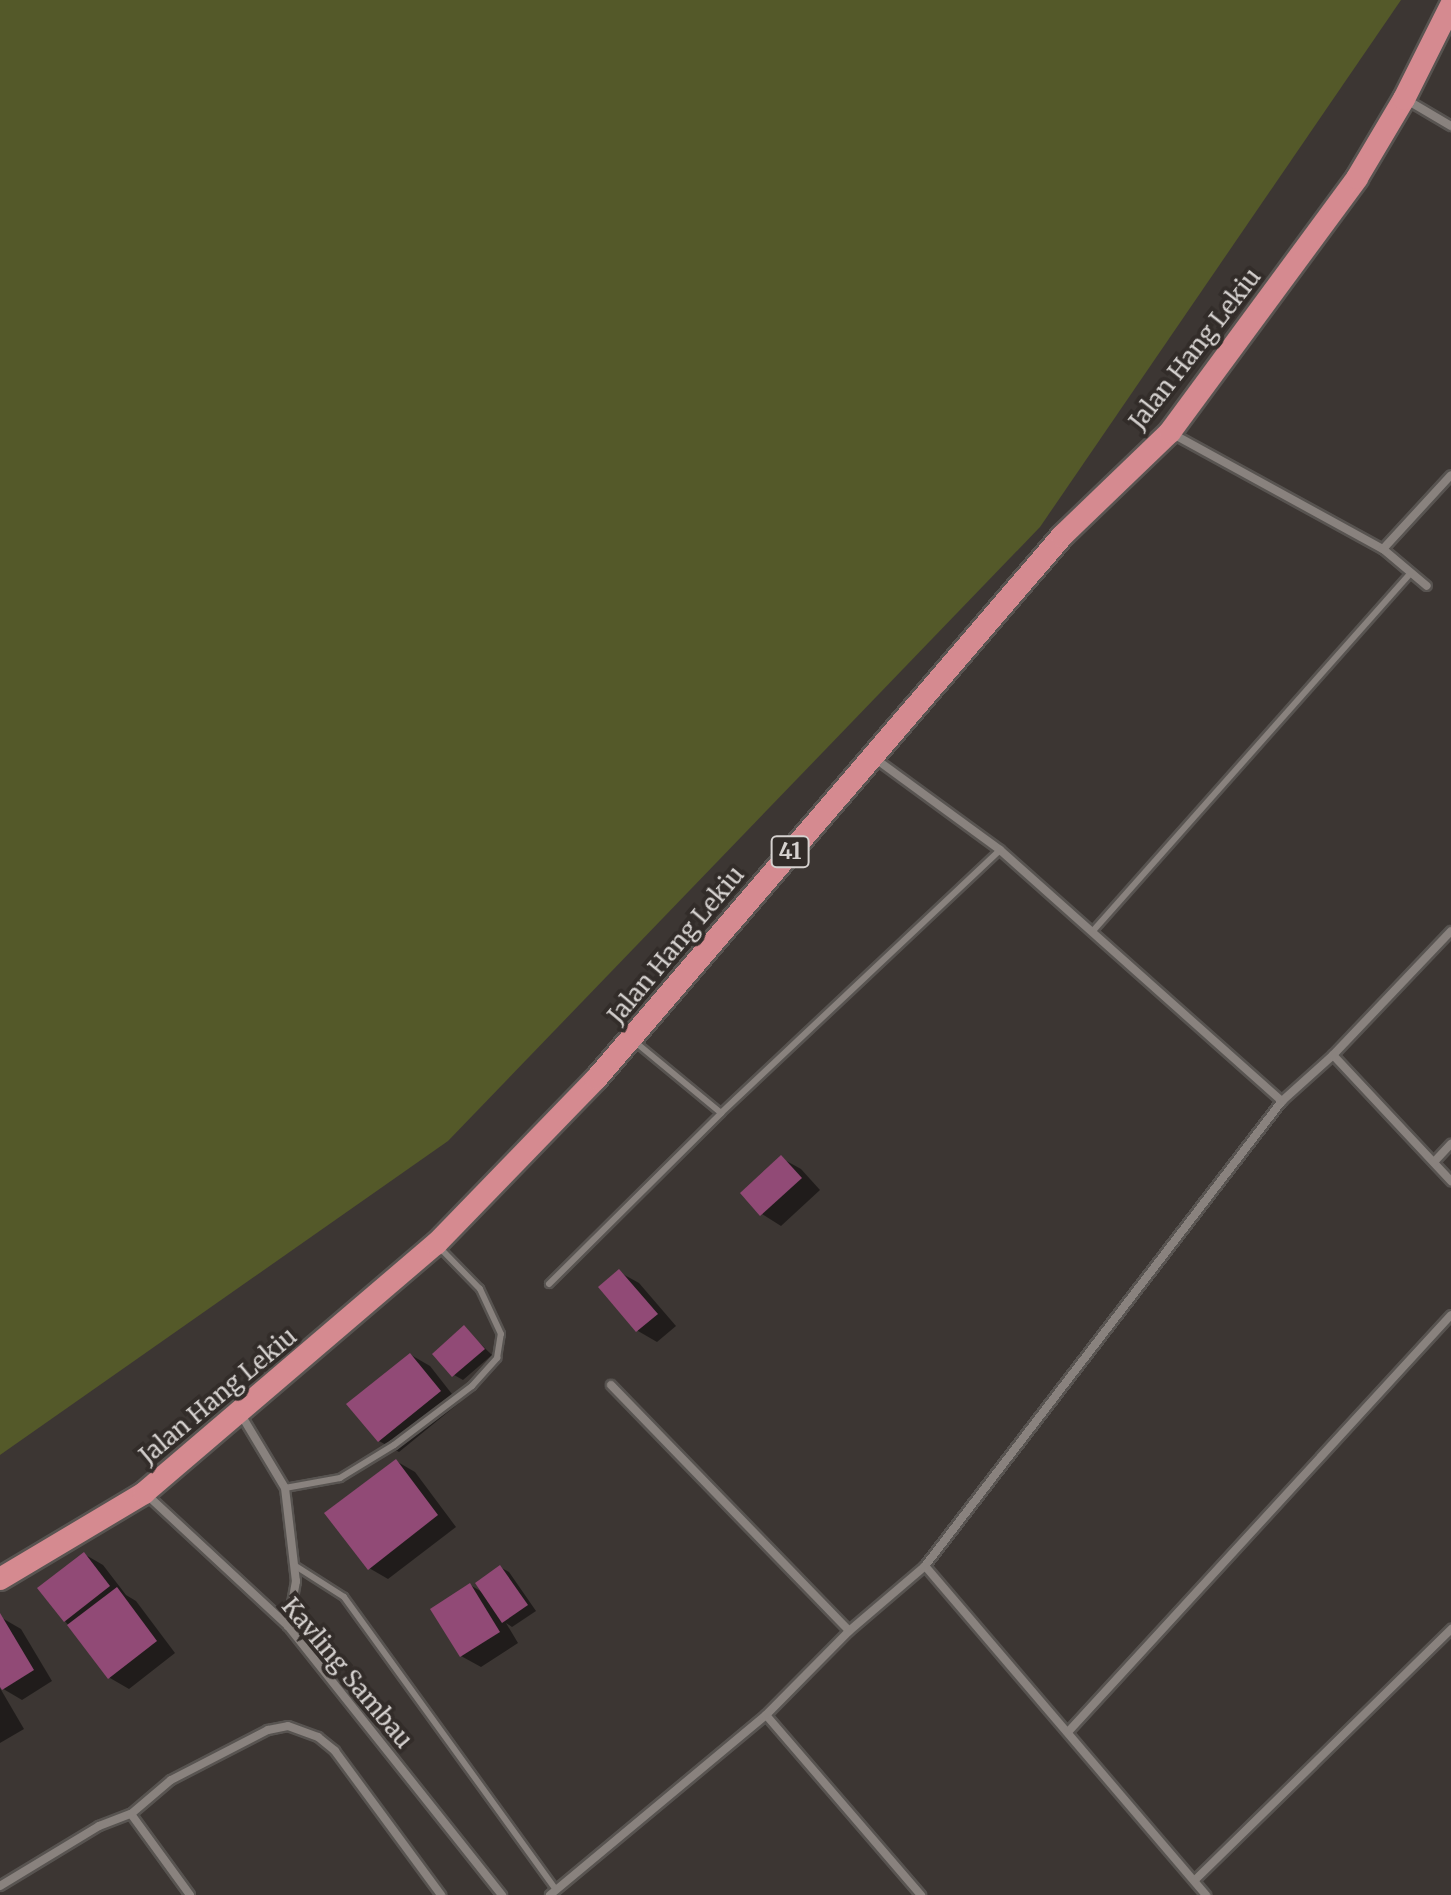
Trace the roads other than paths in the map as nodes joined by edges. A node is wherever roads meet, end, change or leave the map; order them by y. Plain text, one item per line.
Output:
1 (1451, 5) edge
2 (1404, 99) junction
3 (1451, 126) edge
4 (1170, 432) junction
5 (1451, 475) edge
6 (1383, 549) junction
7 (1411, 573) junction
8 (1427, 586) dead end
9 (873, 756) junction
10 (1000, 850) junction
11 (1451, 931) edge
12 (1092, 932) junction
13 (631, 1038) junction
14 (1333, 1055) junction
15 (1282, 1101) junction
16 (721, 1113) junction
17 (1451, 1144) edge
18 (1434, 1162) junction
19 (1451, 1181) edge
20 (436, 1244) junction
21 (549, 1284) dead end
22 (1451, 1315) edge
23 (611, 1385) dead end
24 (240, 1412) junction
25 (285, 1488) junction
26 (144, 1493) junction
27 (294, 1565) junction
28 (925, 1566) junction
29 (0, 1579) edge
30 (288, 1626) junction
31 (1451, 1629) edge
32 (849, 1631) junction
33 (766, 1715) junction
34 (1068, 1732) junction
35 (131, 1814) junction
36 (1195, 1880) junction
37 (0, 1886) edge
38 (552, 1892) edge
39 (190, 1895) edge
40 (441, 1895) edge
41 (502, 1895) edge
42 (921, 1895) edge
43 (1206, 1895) edge

1 - 2 highway, Jalan Hang Lekiu / 41
2 - 3 street
2 - 4 highway, Jalan Hang Lekiu / 41
4 - 6 street
4 - 9 highway, Jalan Hang Lekiu / 41
5 - 6 street
6 - 7 street
7 - 8 street
7 - 12 lane
9 - 10 street
9 - 13 highway, Jalan Hang Lekiu / 41
10 - 12 street
10 - 16 lane
11 - 14 street
12 - 15 street
13 - 16 lane
13 - 20 highway, Jalan Hang Lekiu / 41
14 - 15 street
14 - 18 street
15 - 28 street
16 - 21 lane
17 - 18 street
18 - 19 street
20 - 24 highway, Jalan Hang Lekiu / 41
20 - 25 lane
22 - 34 street
23 - 32 street
24 - 25 street
24 - 26 highway, Jalan Hang Lekiu / 41
25 - 27 street
26 - 29 highway, Jalan Hang Lekiu / 41
26 - 30 street, Kavling Sambau
27 - 30 street
27 - 38 lane
28 - 32 street
28 - 34 street
30 - 41 street, Kavling Sambau
31 - 36 street
32 - 33 street
33 - 38 street
33 - 42 street
34 - 36 street
35 - 37 street
35 - 39 street
35 - 40 street
36 - 43 street

